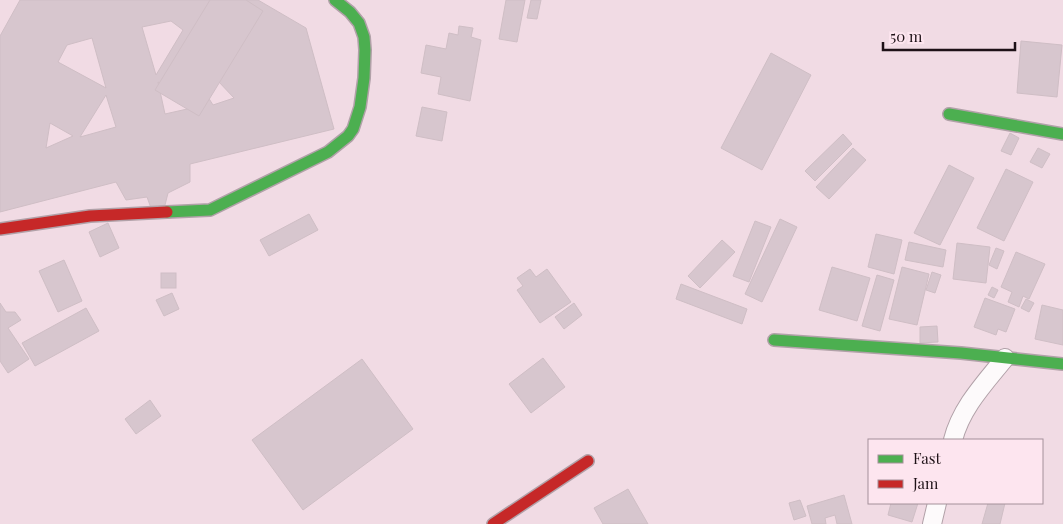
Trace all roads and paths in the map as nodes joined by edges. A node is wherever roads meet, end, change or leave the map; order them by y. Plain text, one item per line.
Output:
1 (334, 0) edge
2 (949, 114) dead end
3 (1063, 134) edge
4 (0, 228) edge
5 (774, 340) dead end
6 (1005, 358) junction
7 (1063, 364) edge
8 (953, 439) edge
9 (588, 461) dead end
10 (937, 504) edge
11 (492, 524) edge
12 (932, 524) edge

1 - 4 street
2 - 3 street
5 - 6 street
6 - 7 street
6 - 8 street
9 - 11 street
10 - 12 street

